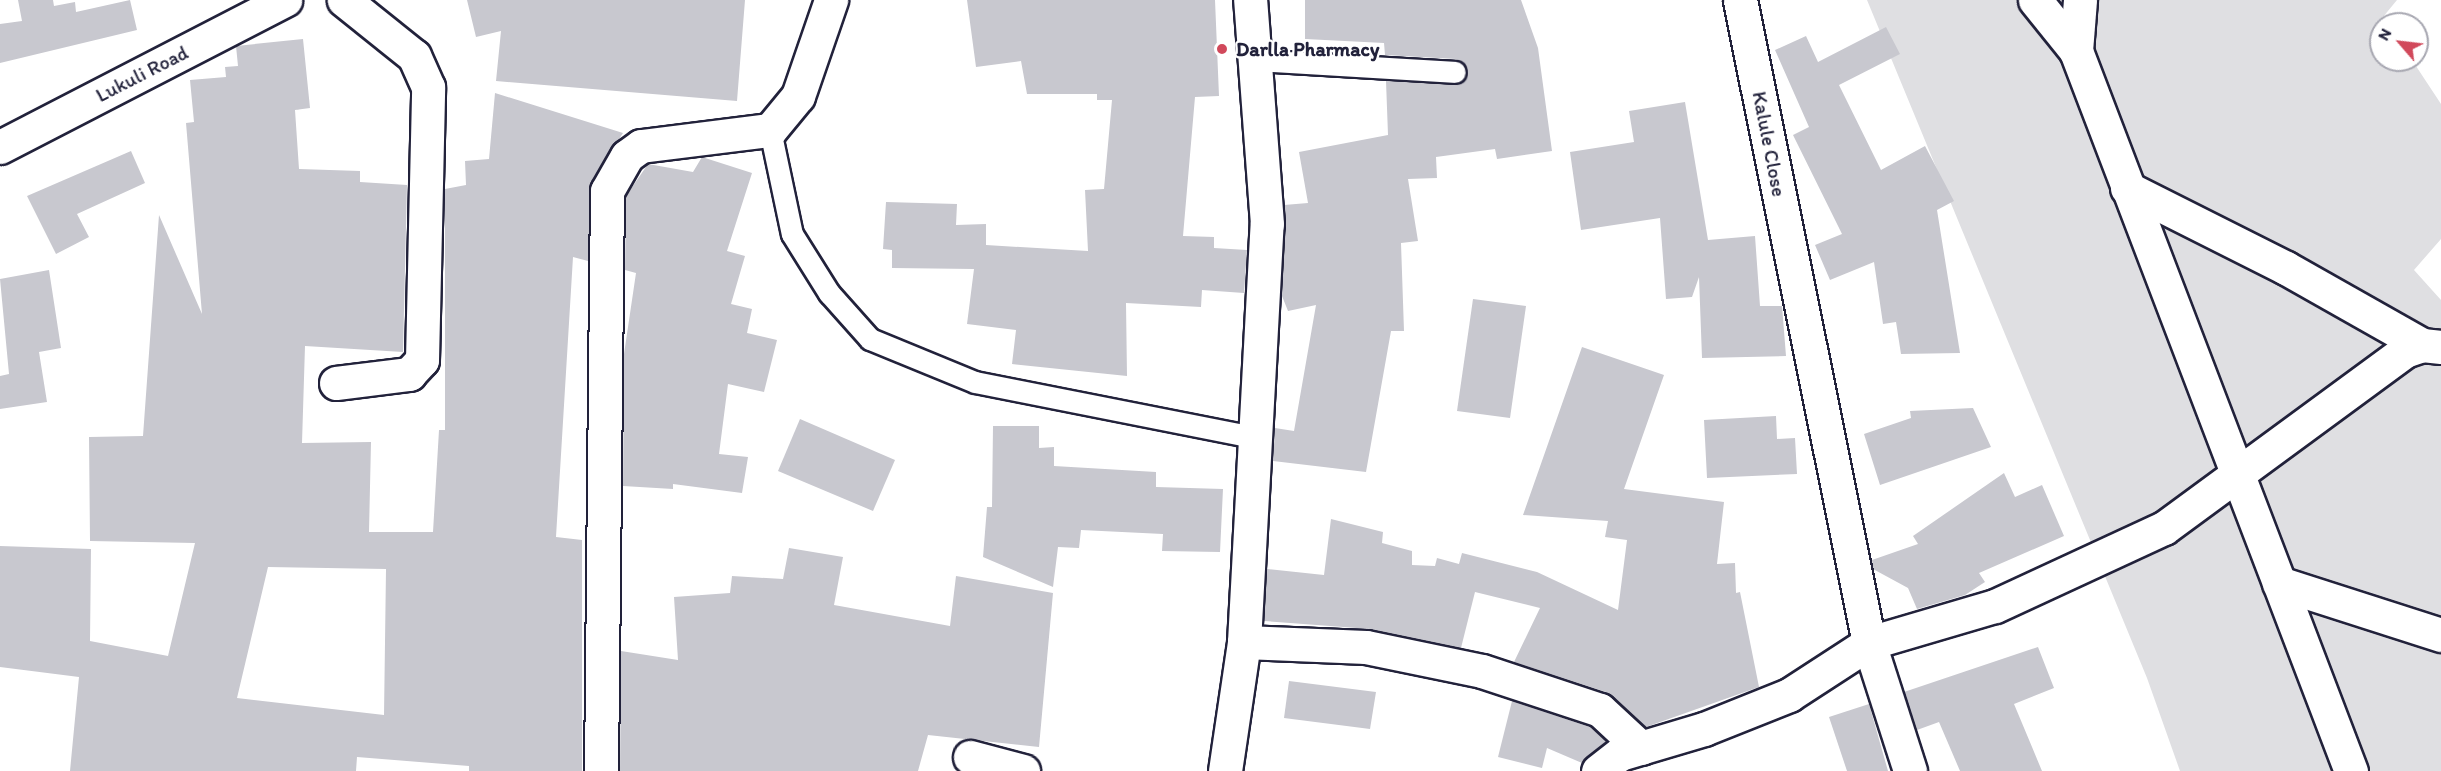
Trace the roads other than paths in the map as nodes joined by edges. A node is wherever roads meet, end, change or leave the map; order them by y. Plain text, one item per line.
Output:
1 (285, 0) edge
2 (344, 0) edge
3 (831, 0) edge
4 (1250, 0) edge
5 (1740, 0) edge
6 (2035, 0) edge
7 (2080, 0) edge
8 (2076, 51) junction
9 (1254, 60) junction
10 (1455, 72) dead end
11 (770, 130) junction
12 (0, 147) edge
13 (2127, 188) junction
14 (2431, 346) edge
15 (336, 383) dead end
16 (1259, 438) junction
17 (2236, 478) junction
18 (2279, 583) junction
19 (2441, 635) edge
20 (1244, 642) junction
21 (1869, 643) junction
22 (1641, 748) junction
23 (970, 757) dead end
24 (601, 771) edge
25 (1023, 771) edge
26 (1225, 771) edge
27 (1598, 771) edge
28 (1910, 771) edge
29 (2351, 771) edge

1 - 12 street, Lukuli Road
2 - 15 street
3 - 11 street
4 - 9 street
5 - 21 street, Kalule Close
6 - 8 street
7 - 8 street
8 - 13 street
9 - 10 lane
9 - 16 street
11 - 16 lane
11 - 24 street
13 - 14 street
13 - 17 street
14 - 17 street
16 - 20 street
17 - 18 street
17 - 21 street
18 - 19 street
18 - 29 street
20 - 22 street
20 - 26 street
21 - 22 street
21 - 28 street, Kalule Close
22 - 27 street
23 - 25 street

